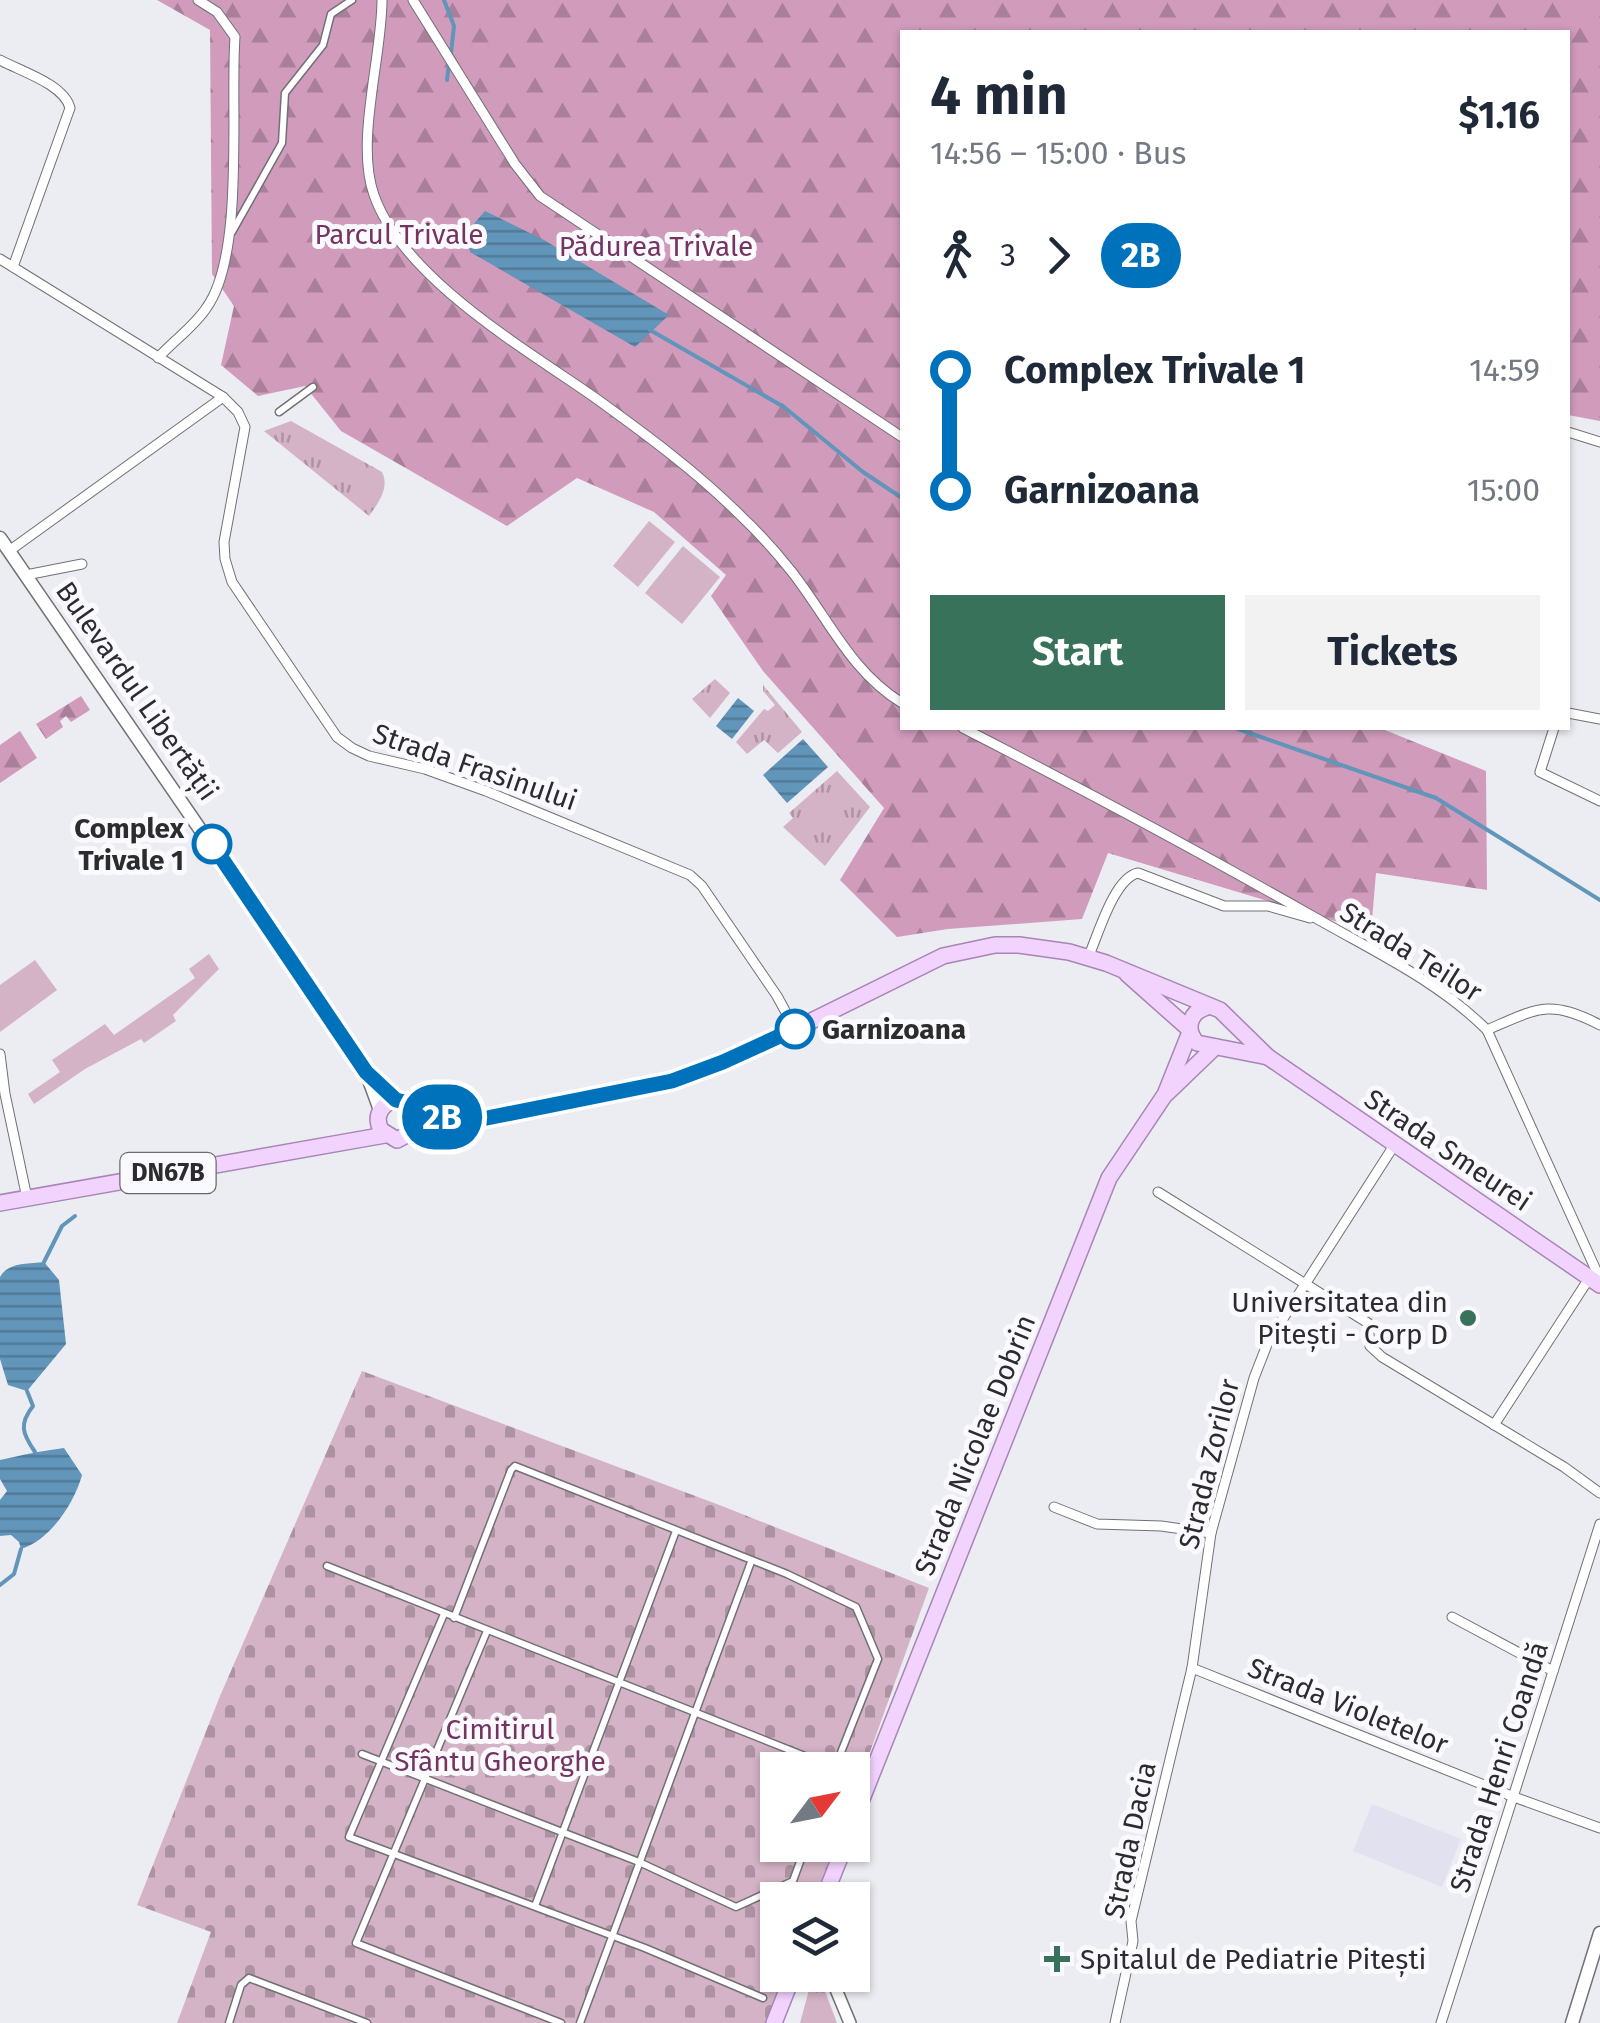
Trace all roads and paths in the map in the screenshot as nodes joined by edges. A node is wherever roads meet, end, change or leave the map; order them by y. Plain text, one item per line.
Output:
1 (198, 0) edge
2 (352, 0) edge
3 (382, 0) edge
4 (413, 0) edge
5 (0, 60) edge
6 (229, 238) junction
7 (0, 259) edge
8 (14, 267) junction
9 (158, 358) junction
10 (313, 387) dead end
11 (223, 398) junction
12 (279, 412) dead end
13 (1570, 433) edge
14 (900, 435) edge
15 (1600, 442) edge
16 (0, 538) edge
17 (9, 551) junction
18 (82, 564) dead end
19 (26, 575) junction
20 (900, 703) edge
21 (1570, 714) edge
22 (1600, 719) edge
23 (967, 730) edge
24 (1553, 730) edge
25 (1600, 801) edge
26 (1324, 922) junction
27 (1088, 958) junction
28 (1120, 968) junction
29 (1208, 1007) junction
30 (1229, 1020) junction
31 (1600, 1025) edge
32 (795, 1029) junction
33 (1486, 1030) junction
34 (1190, 1031) junction
35 (1216, 1047) junction
36 (0, 1054) edge
37 (1268, 1057) junction
38 (366, 1072) junction
39 (1164, 1096) junction
40 (396, 1100) junction
41 (416, 1112) junction
42 (381, 1122) junction
43 (467, 1122) junction
44 (414, 1131) junction
45 (1395, 1144) junction
46 (1158, 1192) dead end
47 (28, 1198) junction
48 (0, 1203) edge
49 (1596, 1280) edge
50 (1305, 1283) junction
51 (1494, 1425) junction
52 (1600, 1493) edge
53 (1054, 1507) dead end
54 (1600, 1524) edge
55 (676, 1531) junction
56 (1211, 1533) junction
57 (751, 1562) junction
58 (328, 1566) dead end
59 (444, 1614) junction
60 (1452, 1617) dead end
61 (454, 1618) junction
62 (486, 1631) junction
63 (1192, 1668) junction
64 (1553, 1672) junction
65 (617, 1683) junction
66 (696, 1710) junction
67 (796, 1752) edge
68 (842, 1752) edge
69 (362, 1754) dead end
70 (870, 1754) edge
71 (381, 1762) junction
72 (425, 1780) junction
73 (1514, 1797) junction
74 (1600, 1828) edge
75 (563, 1832) junction
76 (395, 1853) junction
77 (640, 1862) junction
78 (800, 1862) edge
79 (535, 1906) junction
80 (1600, 1933) edge
81 (613, 1935) junction
82 (787, 1992) edge
83 (837, 1992) edge
84 (763, 1998) dead end
85 (353, 2021) edge
86 (228, 2023) edge
87 (367, 2023) edge
88 (560, 2023) edge
89 (580, 2023) edge
90 (774, 2023) edge
91 (850, 2023) edge
92 (1115, 2023) edge
93 (1441, 2023) edge
94 (1572, 2023) edge

1 - 6 street
2 - 6 street
3 - 20 street
4 - 14 street
5 - 8 street
6 - 9 street
7 - 8 street
8 - 9 street
9 - 11 street
10 - 12 street
11 - 17 street
11 - 32 street, Strada Frasinului
13 - 15 street
16 - 17 main road, Bulevardul Libertății
17 - 19 main road, Bulevardul Libertății
18 - 19 street
19 - 38 main road, Bulevardul Libertății
21 - 22 street
23 - 26 street, Strada Teilor
24 - 25 street
26 - 27 street
26 - 33 street, Strada Teilor
27 - 28 main road
27 - 32 main road
28 - 29 main road
28 - 34 main road
29 - 30 main road
29 - 34 main road
30 - 35 main road
30 - 37 main road, Strada Smeurei
31 - 33 street
32 - 43 main road
33 - 49 street, Strada Teilor
34 - 35 main road
34 - 39 main road, Strada Nicolae Dobrin
35 - 37 main road, Strada Smeurei
35 - 39 main road, Strada Nicolae Dobrin
36 - 47 street
37 - 45 main road, Strada Smeurei
38 - 40 main road, Bulevardul Libertății
38 - 42 main road, Bulevardul Libertății
39 - 70 main road, Strada Nicolae Dobrin
40 - 41 main road
40 - 42 main road
41 - 43 main road
41 - 44 main road
42 - 44 main road
42 - 47 main road, DN67B
43 - 44 main road
45 - 49 main road, Strada Smeurei
45 - 50 street, Strada Zorilor
46 - 50 street
47 - 48 main road, DN67B
49 - 51 street
50 - 51 street
50 - 56 street, Strada Zorilor
51 - 52 street
53 - 56 street
54 - 64 street, Strada Henri Coandă
55 - 57 street
55 - 61 street
55 - 65 street
56 - 63 street, Strada Zorilor
57 - 66 street
57 - 68 street
58 - 59 street
59 - 61 street
59 - 71 street
60 - 64 street
61 - 62 street
62 - 65 street
62 - 72 street
63 - 73 street, Strada Violetelor
63 - 92 street, Strada Dacia
64 - 73 street, Strada Henri Coandă
65 - 66 street
65 - 75 street
66 - 67 street
66 - 77 street
69 - 71 street
71 - 72 street
71 - 76 street
72 - 75 street
72 - 76 street
73 - 74 street, Strada Violetelor
73 - 93 street, Strada Henri Coandă
75 - 77 street
75 - 79 street
76 - 79 street
76 - 88 street
77 - 78 street
77 - 81 street
79 - 81 street
80 - 94 main road
81 - 84 street
81 - 89 street
82 - 90 main road
83 - 91 street
85 - 86 street
85 - 87 street

